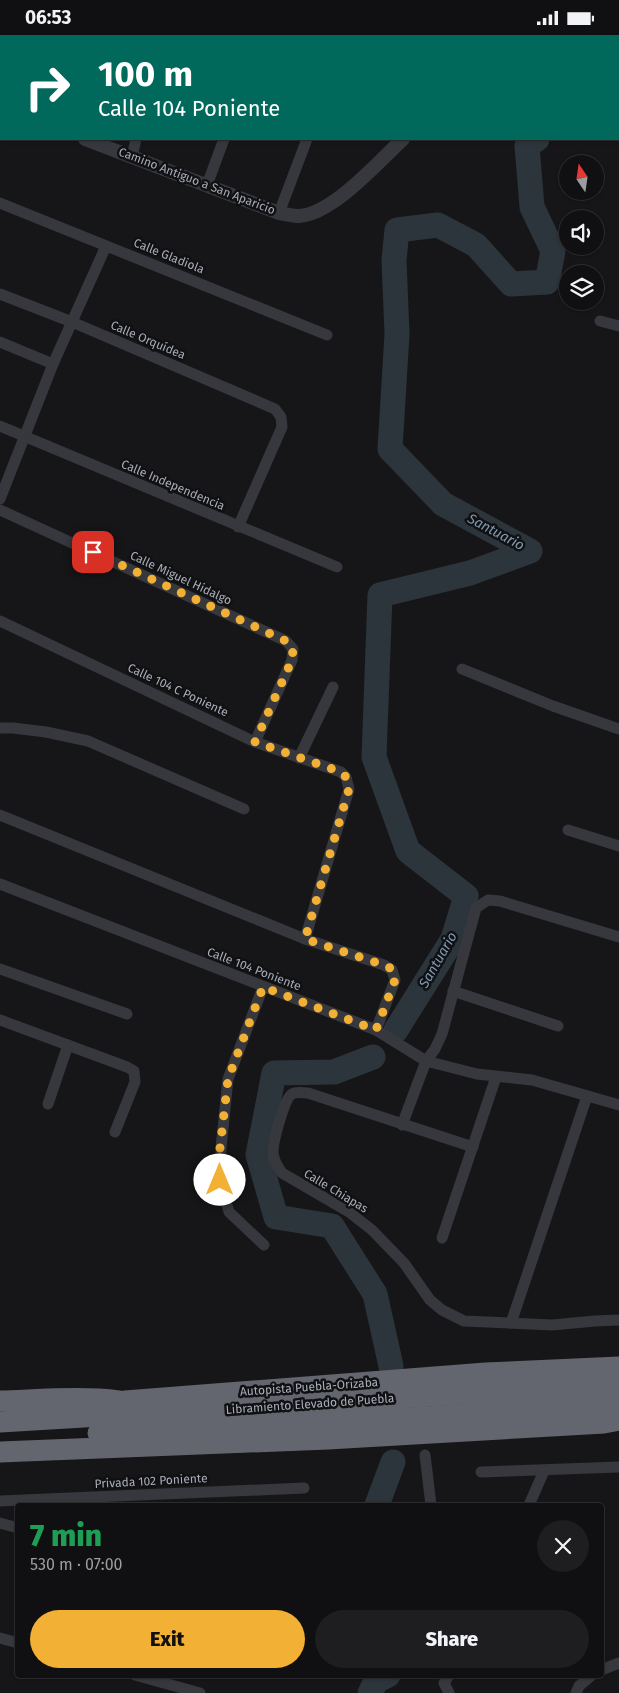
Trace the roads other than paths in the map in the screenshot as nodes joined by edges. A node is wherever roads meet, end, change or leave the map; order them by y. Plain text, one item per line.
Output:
1 (88, 140) edge
2 (136, 140) edge
3 (224, 140) edge
4 (307, 140) edge
5 (402, 140) edge
6 (132, 157) junction
7 (207, 185) junction
8 (0, 203) edge
9 (280, 213) junction
10 (106, 246) junction
11 (0, 294) edge
12 (600, 321) dead end
13 (72, 322) junction
14 (619, 326) edge
15 (327, 335) dead end
16 (0, 342) edge
17 (53, 364) junction
18 (0, 426) edge
19 (26, 437) junction
20 (0, 499) edge
21 (2, 515) edge
22 (238, 527) junction
23 (337, 567) dead end
24 (0, 621) edge
25 (462, 669) dead end
26 (333, 687) dead end
27 (0, 728) edge
28 (619, 729) edge
29 (255, 742) junction
30 (299, 758) junction
31 (244, 809) dead end
32 (0, 815) edge
33 (568, 830) dead end
34 (619, 846) edge
35 (0, 884) edge
36 (619, 937) edge
37 (305, 939) junction
38 (0, 969) edge
39 (263, 987) junction
40 (454, 991) junction
41 (127, 1014) dead end
42 (0, 1020) edge
43 (558, 1026) dead end
44 (376, 1030) junction
45 (68, 1045) junction
46 (426, 1061) junction
47 (496, 1077) junction
48 (587, 1096) junction
49 (48, 1104) dead end
50 (619, 1105) edge
51 (402, 1125) junction
52 (115, 1133) dead end
53 (473, 1147) junction
54 (442, 1237) dead end
55 (264, 1245) dead end
56 (619, 1320) edge
57 (511, 1323) junction
58 (619, 1367) edge
59 (619, 1385) edge
60 (0, 1401) edge
61 (619, 1405) edge
62 (0, 1407) edge
63 (161, 1414) junction
64 (614, 1422) edge
65 (0, 1423) edge
66 (0, 1439) edge
67 (0, 1452) edge
68 (425, 1455) dead end
69 (619, 1467) edge
70 (544, 1471) junction
71 (481, 1473) dead end
72 (304, 1488) dead end
73 (0, 1501) edge
74 (431, 1503) edge
75 (530, 1503) edge
76 (0, 1523) edge
77 (15, 1527) edge
78 (0, 1638) edge
79 (15, 1642) edge
80 (619, 1663) edge
81 (604, 1669) edge
82 (146, 1678) edge
83 (447, 1678) edge
84 (588, 1678) edge
85 (447, 1691) edge
86 (200, 1693) edge
87 (576, 1693) edge

1 - 6 street, Camino Antiguo a San Aparicio
2 - 6 street
3 - 7 street
4 - 9 street
5 - 9 street, Camino Antiguo a San Aparicio
6 - 7 street, Camino Antiguo a San Aparicio
7 - 9 street, Camino Antiguo a San Aparicio
8 - 10 street, Calle Gladiola
10 - 13 street
10 - 15 street, Calle Gladiola
11 - 13 street, Calle Orquídea
12 - 14 street
13 - 17 street
13 - 22 street, Calle Orquídea
16 - 17 street
17 - 19 street
18 - 19 street, Calle Independencia
19 - 20 street
19 - 22 street, Calle Independencia
21 - 29 street, Calle Miguel Hidalgo
22 - 23 street, Calle Independencia
24 - 29 street, Calle 104 C Poniente
25 - 28 street
26 - 30 street
27 - 31 street
29 - 30 street, Calle 104 C Poniente
30 - 37 street, Calle 104 C Poniente
32 - 37 street
33 - 34 street
35 - 39 street, Calle 104 Poniente
36 - 40 street
37 - 44 street
38 - 41 street
39 - 44 street, Calle 104 Poniente
39 - 55 street
40 - 43 street
40 - 46 street
42 - 45 street
44 - 46 street, Calle 104 Poniente
45 - 49 street
45 - 52 street
46 - 47 street, Calle 104 Poniente
46 - 51 street
47 - 48 street, Calle 104 Poniente
47 - 53 street
48 - 50 street, Calle 104 Poniente
48 - 57 street
51 - 53 street
51 - 57 street, Calle Chiapas
53 - 54 street
56 - 57 street, Calle Chiapas
58 - 62 highway, Autopista Puebla-Orizaba
59 - 63 highway, Libramiento Elevado de Puebla
60 - 63 highway, bridge
61 - 66 highway, Libramiento Elevado de Puebla
63 - 65 highway, Libramiento Elevado de Puebla
64 - 67 highway
68 - 74 street
69 - 70 street
70 - 71 street
70 - 75 street
72 - 73 street, Privada 102 Poniente
76 - 77 street
78 - 79 street
80 - 81 street
82 - 86 street
83 - 85 street
84 - 87 street

